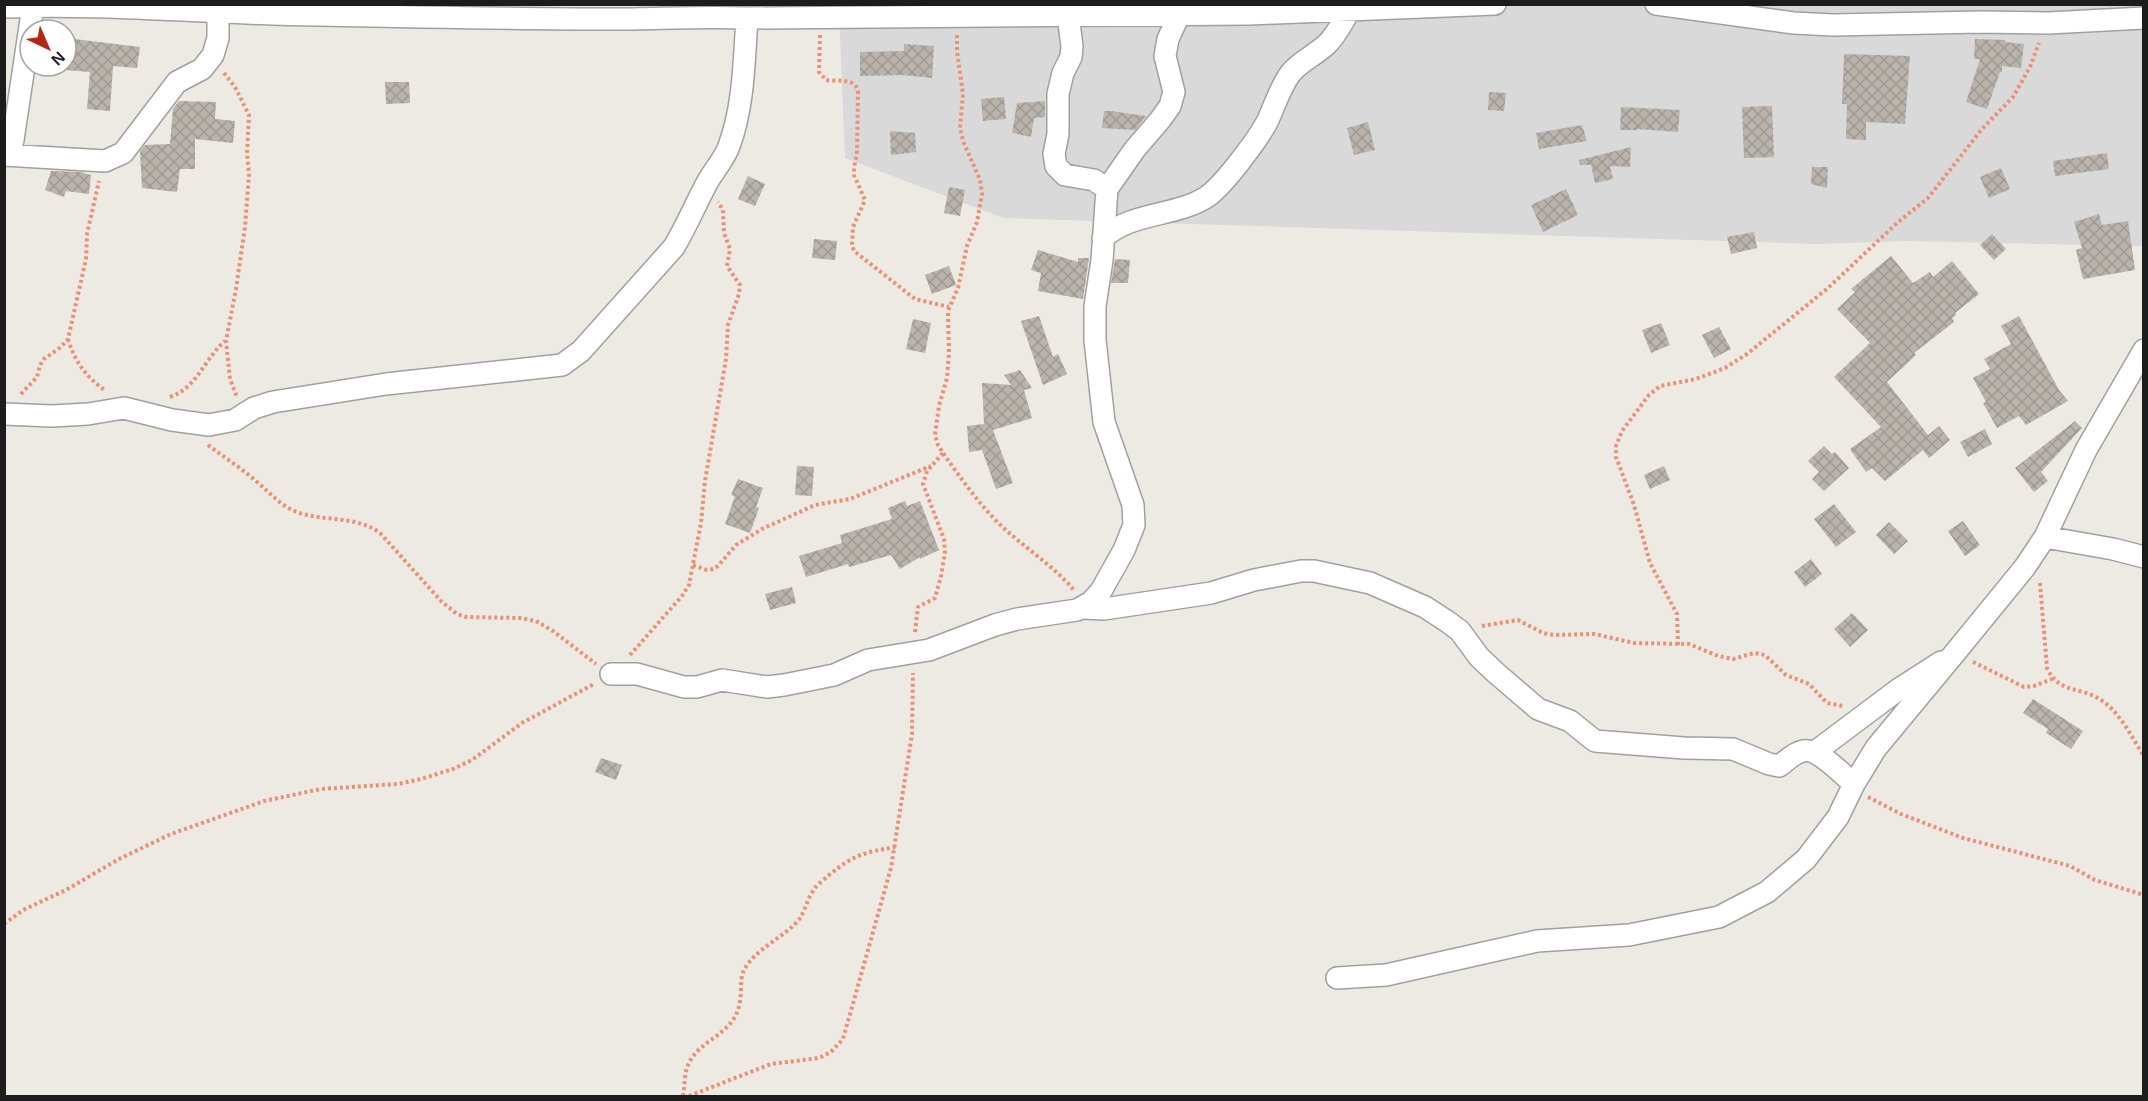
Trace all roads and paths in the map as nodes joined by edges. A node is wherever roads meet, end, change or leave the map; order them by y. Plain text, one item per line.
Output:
1 (1495, 4) edge
2 (1656, 4) edge
3 (33, 6) junction
4 (4, 7) edge
5 (1349, 11) junction
6 (219, 13) junction
7 (1179, 15) junction
8 (957, 16) junction
9 (1068, 16) junction
10 (821, 17) junction
11 (747, 18) junction
12 (2144, 18) edge
13 (2048, 23) junction
14 (213, 55) junction
15 (7, 155) edge
16 (105, 161) junction
17 (1107, 189) junction
18 (701, 194) junction
19 (1103, 238) junction
20 (949, 307) junction
21 (68, 339) junction
22 (226, 341) junction
23 (2144, 350) edge
24 (18, 396) dead end
25 (129, 409) junction
26 (4, 414) edge
27 (246, 414) junction
28 (204, 442) dead end
29 (943, 453) junction
30 (931, 465) junction
31 (2040, 545) junction
32 (2144, 557) edge
33 (693, 565) junction
34 (1084, 608) junction
35 (1454, 626) junction
36 (1678, 645) junction
37 (915, 652) junction
38 (1954, 654) junction
39 (611, 674) junction
40 (2052, 679) junction
41 (1873, 708) junction
42 (1815, 752) junction
43 (2144, 756) edge
44 (1854, 784) junction
45 (895, 848) junction
46 (2144, 895) edge
47 (4, 924) edge
48 (1337, 978) dead end
49 (683, 1096) edge
50 (690, 1096) edge

1 - 5 street
2 - 13 street
3 - 4 street
3 - 6 street
3 - 15 street
5 - 7 street
5 - 19 street
6 - 11 street
6 - 14 street
7 - 9 street
7 - 17 street
8 - 9 street
8 - 10 street
8 - 20 path
9 - 17 street
10 - 11 street
10 - 20 path
11 - 18 street
12 - 13 street
13 - 36 path
14 - 16 street
14 - 22 path
15 - 16 street
16 - 21 path
17 - 19 street
18 - 27 street
18 - 33 path
19 - 34 street
20 - 29 path
21 - 24 path
21 - 25 path
22 - 25 path
22 - 27 path
23 - 31 street
25 - 26 street
25 - 27 street
28 - 39 path
29 - 30 path
29 - 34 path
30 - 33 path
30 - 37 path
31 - 32 street
31 - 38 street
31 - 40 path
33 - 39 path
34 - 35 street
34 - 37 street
35 - 36 path
35 - 42 street
36 - 41 path
37 - 39 street
37 - 45 path
38 - 40 path
38 - 41 street
38 - 44 street
39 - 47 path
40 - 43 path
41 - 42 street
42 - 44 street
44 - 46 path
44 - 48 street
45 - 49 path
45 - 50 path

